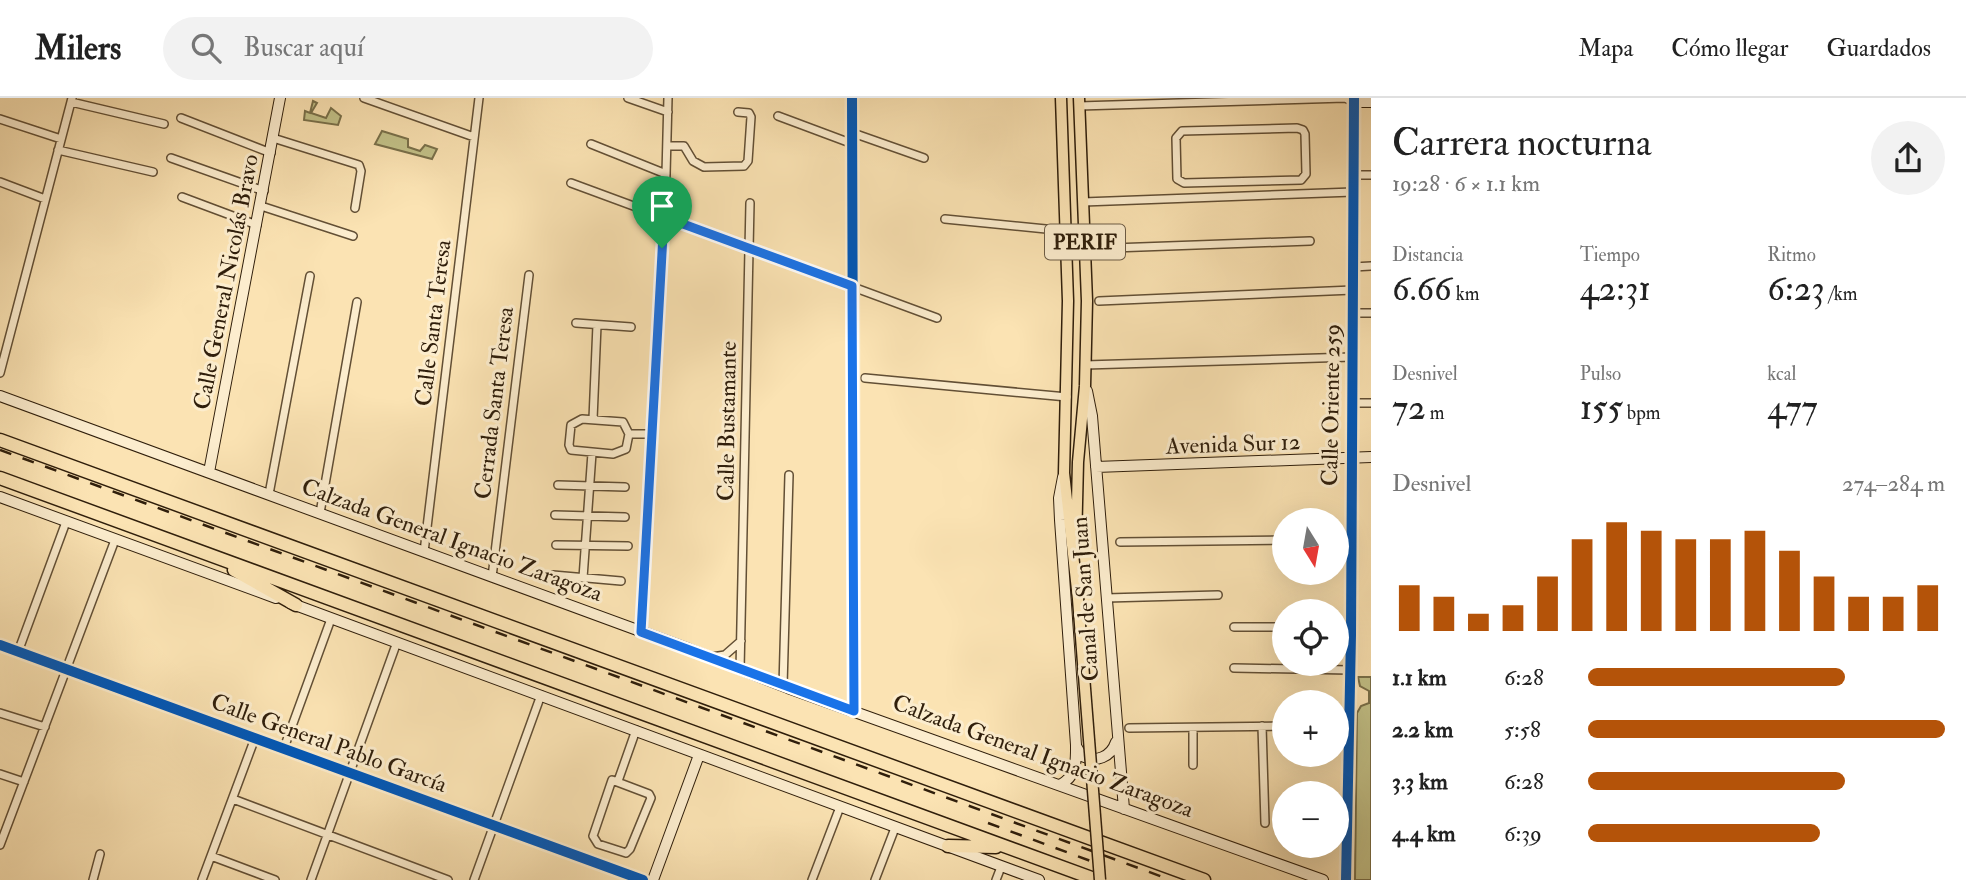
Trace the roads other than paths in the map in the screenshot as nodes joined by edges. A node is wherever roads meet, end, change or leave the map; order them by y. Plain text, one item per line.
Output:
1 (280, 98) edge
2 (364, 98) edge
3 (479, 98) edge
4 (628, 98) edge
5 (668, 98) edge
6 (852, 98) edge
7 (1061, 98) edge
8 (71, 100) edge
9 (1354, 100) edge
10 (1371, 102) edge
11 (1083, 103) edge
12 (668, 112) junction
13 (738, 112) dead end
14 (778, 116) dead end
15 (181, 118) dead end
16 (0, 119) edge
17 (164, 124) dead end
18 (853, 133) junction
19 (474, 137) junction
20 (273, 138) junction
21 (61, 139) junction
22 (592, 144) dead end
23 (853, 144) junction
24 (667, 146) junction
25 (58, 150) junction
26 (271, 153) junction
27 (171, 158) dead end
28 (924, 158) dead end
29 (153, 172) dead end
30 (666, 174) junction
31 (1371, 174) edge
32 (1353, 175) junction
33 (0, 183) edge
34 (570, 183) dead end
35 (1229, 183) junction
36 (264, 191) junction
37 (1353, 192) junction
38 (182, 197) dead end
39 (1229, 197) junction
40 (45, 199) junction
41 (1083, 202) junction
42 (750, 203) dead end
43 (261, 206) junction
44 (355, 208) dead end
45 (664, 217) junction
46 (945, 219) dead end
47 (257, 225) junction
48 (1066, 231) junction
49 (353, 236) dead end
50 (1310, 241) dead end
51 (751, 249) junction
52 (1085, 249) junction
53 (1371, 266) edge
54 (1353, 267) junction
55 (529, 275) dead end
56 (310, 276) dead end
57 (852, 286) junction
58 (1353, 290) junction
59 (1099, 301) dead end
60 (357, 302) dead end
61 (1353, 313) junction
62 (1371, 313) edge
63 (937, 318) dead end
64 (576, 323) dead end
65 (597, 325) junction
66 (631, 327) dead end
67 (1352, 357) junction
68 (1085, 365) junction
69 (0, 373) edge
70 (865, 378) dead end
71 (1085, 386) junction
72 (0, 396) edge
73 (1067, 397) junction
74 (1353, 403) junction
75 (1371, 403) edge
76 (593, 419) junction
77 (629, 434) junction
78 (653, 434) junction
79 (0, 440) edge
80 (592, 453) junction
81 (1371, 457) edge
82 (1351, 458) junction
83 (1096, 467) junction
84 (209, 472) junction
85 (1064, 473) junction
86 (789, 475) dead end
87 (0, 478) edge
88 (558, 485) dead end
89 (589, 486) junction
90 (625, 487) dead end
91 (269, 494) junction
92 (0, 498) edge
93 (320, 513) junction
94 (555, 515) dead end
95 (586, 516) junction
96 (625, 517) dead end
97 (66, 522) junction
98 (1351, 539) joint
99 (1272, 540) edge
100 (115, 541) junction
101 (1120, 542) dead end
102 (556, 545) dead end
103 (585, 546) junction
104 (628, 546) dead end
105 (204, 552) junction
106 (425, 552) junction
107 (1076, 568) junction
108 (553, 575) dead end
109 (492, 577) junction
110 (583, 578) junction
111 (621, 581) dead end
112 (1218, 594) dead end
113 (1106, 598) junction
114 (296, 605) junction
115 (331, 619) junction
116 (1234, 627) dead end
117 (1272, 627) edge
118 (1350, 627) joint
119 (641, 632) junction
120 (741, 640) junction
121 (397, 642) junction
122 (0, 645) edge
123 (18, 652) junction
124 (710, 657) junction
125 (67, 668) junction
126 (1234, 668) dead end
127 (740, 670) junction
128 (1350, 670) junction
129 (783, 686) junction
130 (541, 695) junction
131 (854, 711) junction
132 (0, 713) edge
133 (1262, 726) junction
134 (1272, 726) edge
135 (1349, 726) edge
136 (45, 727) junction
137 (1129, 728) dead end
138 (1193, 728) junction
139 (636, 730) junction
140 (255, 738) junction
141 (1117, 740) junction
142 (1076, 745) junction
143 (284, 748) junction
144 (699, 755) junction
145 (1193, 765) dead end
146 (1348, 767) edge
147 (350, 773) junction
148 (0, 774) edge
149 (24, 782) junction
150 (618, 782) junction
151 (1060, 785) junction
152 (233, 799) junction
153 (840, 807) junction
154 (1124, 809) junction
155 (1265, 823) dead end
156 (494, 826) junction
157 (895, 828) junction
158 (327, 835) junction
159 (1, 840) edge
160 (948, 846) junction
161 (1007, 847) junction
162 (100, 854) dead end
163 (212, 856) junction
164 (1001, 867) junction
165 (93, 880) edge
166 (202, 880) edge
167 (275, 880) edge
168 (311, 880) edge
169 (448, 880) edge
170 (474, 880) edge
171 (643, 880) edge
172 (653, 880) edge
173 (812, 880) edge
174 (875, 880) edge
175 (996, 880) edge
176 (1039, 880) edge
177 (1099, 880) edge
178 (1204, 880) edge
179 (1323, 880) edge
180 (1346, 880) edge

1 - 20 main road, Calle General Nicolás Bravo
2 - 19 street
3 - 19 street, Calle Santa Teresa
4 - 12 street
5 - 12 street
6 - 18 street
7 - 48 main road, Canal de San Juan / PERIF
8 - 17 street
8 - 21 street
9 - 10 main road
9 - 11 street
9 - 32 main road, Calle Oriente 259
11 - 41 main road, Canal de San Juan / PERIF
12 - 24 street
13 - 24 street
14 - 23 street
15 - 26 street
16 - 21 street
18 - 23 street
18 - 28 street
19 - 106 street, Calle Santa Teresa
20 - 26 main road, Calle General Nicolás Bravo
20 - 44 street
21 - 25 street
22 - 30 street
23 - 57 street
24 - 30 street
25 - 29 street
25 - 40 street
26 - 36 main road, Calle General Nicolás Bravo
27 - 36 street
30 - 45 street
31 - 32 street
32 - 37 main road, Calle Oriente 259
33 - 40 street
34 - 45 street
35 - 35 street
35 - 39 street
36 - 43 main road, Calle General Nicolás Bravo
37 - 39 street
37 - 54 main road, Calle Oriente 259
38 - 47 street
39 - 41 street
40 - 69 street
41 - 52 main road, Canal de San Juan / PERIF
42 - 51 street, Calle Bustamante
43 - 47 main road, Calle General Nicolás Bravo
43 - 49 street
45 - 51 street
45 - 78 street
46 - 48 street
47 - 84 main road, Calle General Nicolás Bravo
48 - 73 main road, Canal de San Juan / PERIF
50 - 52 street
51 - 57 street
51 - 120 street, Calle Bustamante
52 - 68 main road, Canal de San Juan / PERIF
53 - 54 street
54 - 58 main road, Calle Oriente 259
55 - 109 street, Cerrada Santa Teresa
56 - 91 street
57 - 63 street
57 - 131 street
58 - 59 street
58 - 61 main road, Calle Oriente 259
60 - 93 street
61 - 62 street
61 - 67 main road, Calle Oriente 259
64 - 65 street
65 - 66 street
65 - 76 street
67 - 68 street
67 - 74 main road, Calle Oriente 259
68 - 71 main road, Canal de San Juan / PERIF
70 - 73 street
71 - 83 main road, Canal de San Juan
71 - 107 main road, Canal de San Juan / PERIF
72 - 84 main road, Calzada General Ignacio Zaragoza
73 - 85 main road, Canal de San Juan / PERIF
74 - 75 street
74 - 82 main road, Calle Oriente 259
76 - 77 street
76 - 80 street
77 - 78 street
77 - 80 street
78 - 119 street
79 - 178 highway
80 - 89 street
81 - 82 main road, Avenida Sur 12
82 - 83 main road, Avenida Sur 12
82 - 98 main road, Calle Oriente 259
83 - 113 main road, Canal de San Juan
84 - 91 main road, Calzada General Ignacio Zaragoza
85 - 107 main road, Canal de San Juan / PERIF
85 - 142 main road, Canal de San Juan
86 - 129 street
87 - 105 highway
88 - 89 street
89 - 90 street
89 - 95 street
91 - 93 main road, Calzada General Ignacio Zaragoza
92 - 97 main road
93 - 106 main road, Calzada General Ignacio Zaragoza
94 - 95 street
95 - 96 street
95 - 103 street
97 - 100 main road
97 - 123 street
98 - 118 main road, Calle Oriente 259
99 - 101 street
100 - 114 main road
100 - 125 street
102 - 103 street
103 - 104 street
103 - 110 street
105 - 114 highway
105 - 161 highway
106 - 109 main road, Calzada General Ignacio Zaragoza
107 - 177 main road, Canal de San Juan / PERIF, bridge
108 - 110 street
109 - 119 main road, Calzada General Ignacio Zaragoza
110 - 111 street
112 - 113 street
113 - 141 main road, Canal de San Juan
114 - 115 main road
115 - 121 main road
115 - 143 street
116 - 117 street
118 - 128 main road, Calle Oriente 259
119 - 124 main road, Calzada General Ignacio Zaragoza
120 - 124 street
120 - 127 street, Calle Bustamante
121 - 130 main road
121 - 147 street
122 - 123 street, Calle General Pablo García
123 - 125 street, Calle General Pablo García
124 - 127 main road, Calzada General Ignacio Zaragoza
125 - 136 street
125 - 140 street, Calle General Pablo García
126 - 128 street
127 - 129 main road, Calzada General Ignacio Zaragoza
128 - 135 main road, Calle Oriente 259
129 - 131 main road, Calzada General Ignacio Zaragoza
130 - 139 main road
130 - 156 street
131 - 151 main road, Calzada General Ignacio Zaragoza
132 - 136 street
133 - 134 street
133 - 138 street
133 - 155 street
136 - 149 street
137 - 138 street
138 - 145 street
139 - 144 main road
139 - 150 street
140 - 143 street, Calle General Pablo García
140 - 152 street
141 - 142 main road
141 - 154 main road, Canal de San Juan
142 - 151 main road, Canal de San Juan
143 - 147 street, Calle General Pablo García
144 - 153 main road
144 - 172 main road
146 - 180 main road, Calle Oriente 259
147 - 156 street, Calle General Pablo García
147 - 158 street
148 - 149 street
149 - 159 street
150 - 150 street
151 - 154 main road, Calzada General Ignacio Zaragoza
152 - 158 street
152 - 163 street
153 - 157 main road
153 - 173 street
154 - 179 main road, Calzada General Ignacio Zaragoza
156 - 170 street
156 - 171 street, Calle General Pablo García
157 - 160 main road
157 - 174 street
158 - 168 street
158 - 169 street
160 - 161 highway
160 - 164 main road
161 - 177 highway
162 - 165 street
163 - 166 street
163 - 167 street
164 - 175 street
164 - 176 main road

